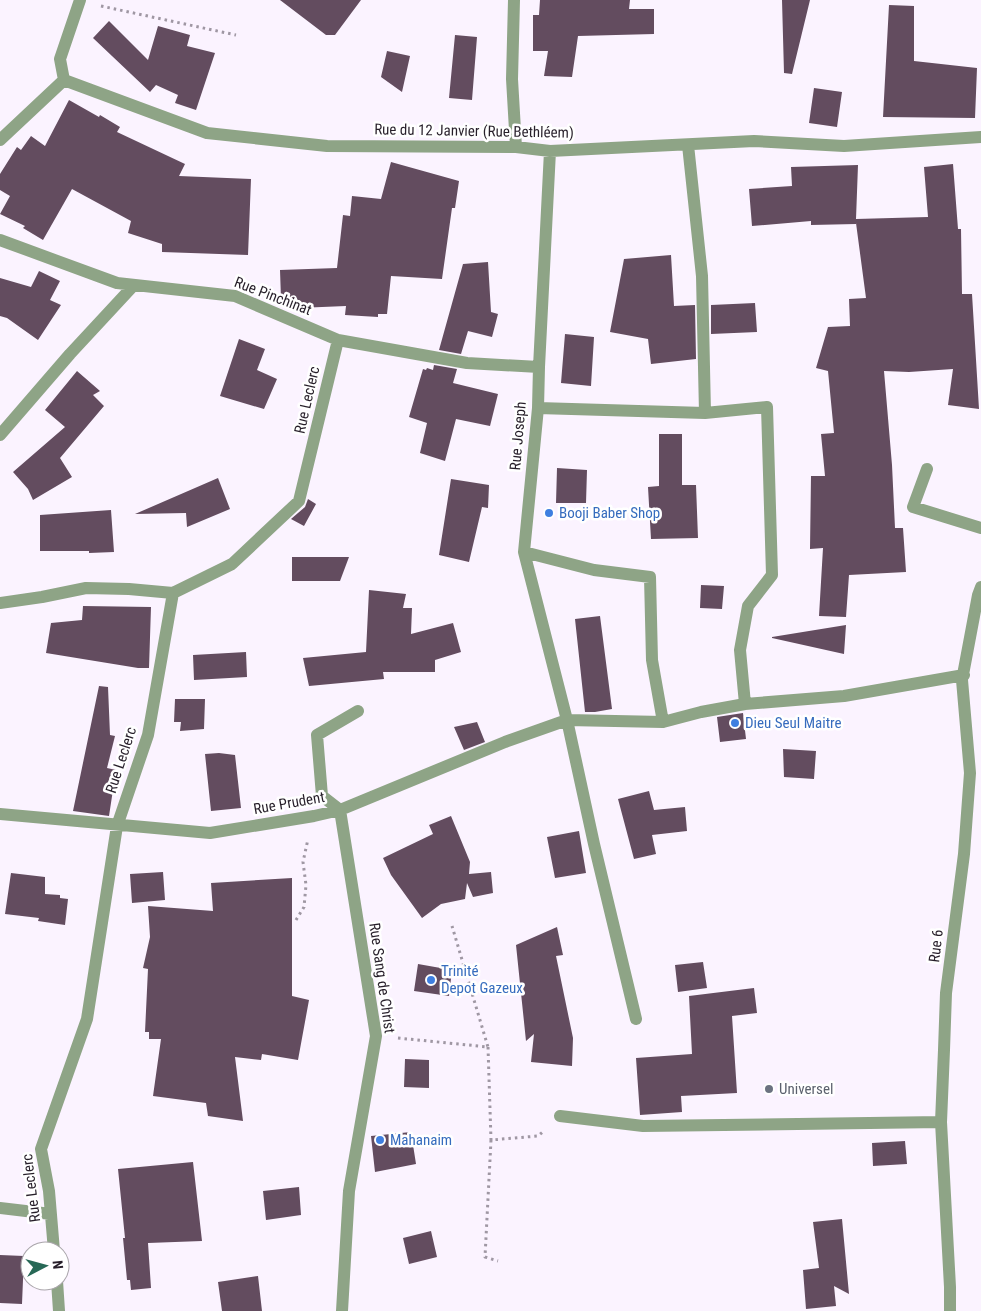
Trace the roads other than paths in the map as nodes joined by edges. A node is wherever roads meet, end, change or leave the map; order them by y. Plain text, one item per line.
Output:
1 (514, 0) edge
2 (76, 1) edge
3 (64, 80) junction
4 (981, 137) edge
5 (0, 140) edge
6 (688, 144) junction
7 (516, 147) junction
8 (550, 151) junction
9 (0, 240) edge
10 (134, 285) junction
11 (338, 340) junction
12 (538, 367) junction
13 (538, 408) junction
14 (705, 413) junction
15 (0, 435) edge
16 (927, 469) dead end
17 (981, 528) edge
18 (524, 552) junction
19 (981, 587) edge
20 (172, 593) junction
21 (0, 603) edge
22 (964, 674) junction
23 (744, 704) junction
24 (358, 711) dead end
25 (567, 720) junction
26 (663, 722) junction
27 (340, 810) junction
28 (0, 814) edge
29 (117, 826) junction
30 (636, 1019) dead end
31 (560, 1116) road end
32 (941, 1122) junction
33 (0, 1208) edge
34 (51, 1214) junction
35 (53, 1241) edge
36 (58, 1291) edge
37 (59, 1311) edge
38 (342, 1311) edge
39 (950, 1311) edge

1 - 7 street
2 - 3 street
3 - 5 street
3 - 7 street, Rue du 12 Janvier (Rue Bethléem)
4 - 6 street, Rue du 12 Janvier (Rue Bethléem)
6 - 8 street, Rue du 12 Janvier (Rue Bethléem)
6 - 14 street
7 - 8 street, Rue du 12 Janvier (Rue Bethléem)
8 - 12 street, Rue Joseph
9 - 10 street, Rue Pinchinat
10 - 11 street, Rue Pinchinat
10 - 15 street
11 - 12 street, Rue Pinchinat
11 - 20 street, Rue Leclerc
12 - 13 street, Rue Joseph
13 - 14 street
13 - 18 street, Rue Joseph
14 - 23 street
16 - 17 street
18 - 25 street, Rue Joseph
18 - 26 street
19 - 22 street, Rue 6
20 - 21 street
20 - 29 street, Rue Leclerc
22 - 23 street
22 - 32 street, Rue 6
23 - 26 street
24 - 27 street
25 - 26 street
25 - 27 street, Rue Prudent
25 - 30 street, Rue Joseph
27 - 29 street, Rue Prudent
27 - 38 street, Rue Sang de Christ
28 - 29 street, Rue Prudent
29 - 34 street, Rue Leclerc
31 - 32 street
32 - 39 street, Rue 6
33 - 34 street
34 - 35 street, Rue Leclerc
36 - 37 street

